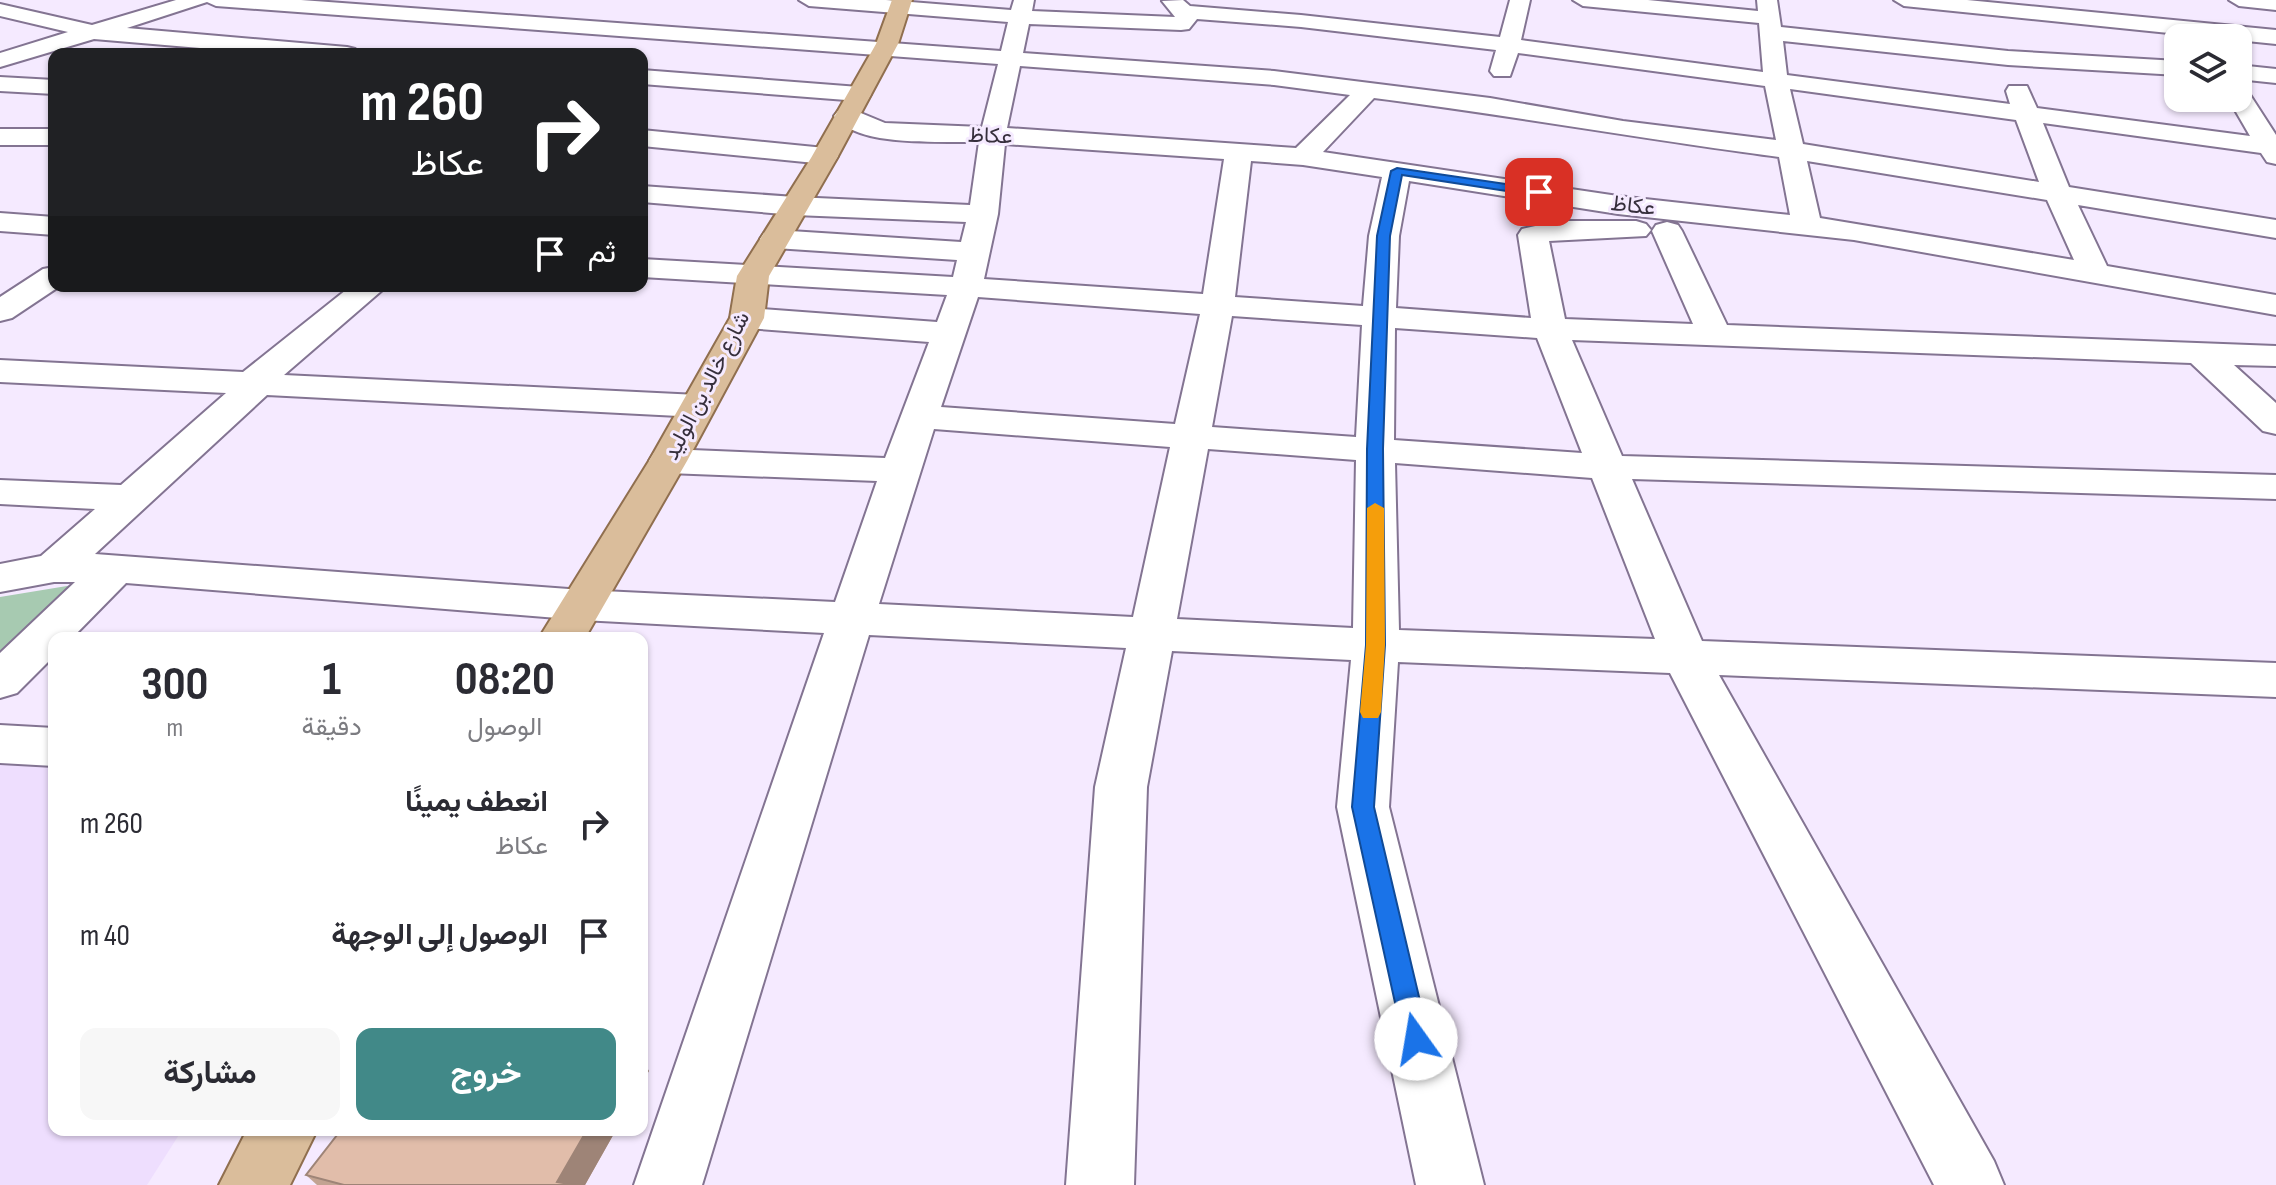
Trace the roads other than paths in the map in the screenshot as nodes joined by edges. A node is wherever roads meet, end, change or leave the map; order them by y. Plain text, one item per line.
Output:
1 (198, 0) edge
2 (216, 0) edge
3 (809, 0) edge
4 (1520, 0) edge
5 (1583, 0) edge
6 (1893, 0) edge
7 (1904, 0) edge
8 (2239, 0) edge
9 (1647, 3) edge
10 (2271, 3) edge
11 (1178, 6) edge
12 (1996, 7) junction
13 (0, 10) edge
14 (1307, 10) edge
15 (2183, 10) dead end
16 (1772, 15) edge
17 (799, 21) dead end
18 (894, 22) edge
19 (2193, 24) edge
20 (1018, 25) edge
21 (2164, 28) edge
22 (94, 32) junction
23 (2252, 35) edge
24 (2276, 36) edge
25 (1511, 45) junction
26 (1902, 47) junction
27 (0, 48) edge
28 (260, 48) edge
29 (24, 53) junction
30 (2008, 58) junction
31 (0, 60) edge
32 (1637, 62) junction
33 (2164, 67) edge
34 (2252, 73) edge
35 (2276, 76) edge
36 (648, 78) edge
37 (1776, 81) junction
38 (0, 84) edge
39 (48, 87) edge
40 (1367, 91) junction
41 (1909, 98) junction
42 (853, 105) junction
43 (1490, 105) junction
44 (2249, 112) edge
45 (2024, 114) junction
46 (1623, 129) junction
47 (993, 135) junction
48 (0, 137) edge
49 (48, 137) edge
50 (648, 139) edge
51 (1789, 150) junction
52 (2274, 150) edge
53 (1239, 151) junction
54 (825, 156) junction
55 (1303, 157) junction
56 (2046, 167) junction
57 (1397, 171) junction
58 (2123, 177) dead end
59 (648, 194) edge
60 (2058, 194) junction
61 (795, 206) junction
62 (1709, 215) junction
63 (6, 226) edge
64 (48, 226) edge
65 (1807, 226) junction
66 (2276, 229) edge
67 (1667, 231) junction
68 (775, 239) junction
69 (975, 251) junction
70 (648, 268) edge
71 (2095, 273) junction
72 (753, 276) junction
73 (48, 280) edge
74 (364, 292) edge
75 (1218, 304) junction
76 (2276, 305) edge
77 (0, 311) edge
78 (1379, 316) junction
79 (747, 318) junction
80 (1550, 329) junction
81 (950, 333) junction
82 (1714, 334) junction
83 (2198, 351) junction
84 (2276, 356) edge
85 (0, 371) edge
86 (255, 384) junction
87 (698, 406) junction
88 (920, 417) junction
89 (2276, 423) edge
90 (1192, 436) junction
91 (1375, 449) junction
92 (668, 461) junction
93 (1608, 467) junction
94 (900, 470) junction
95 (2276, 487) edge
96 (0, 492) edge
97 (128, 498) junction
98 (54, 568) junction
99 (116, 568) junction
100 (0, 578) edge
101 (853, 618) junction
102 (572, 621) edge
103 (50, 632) edge
104 (48, 634) edge
105 (1152, 634) junction
106 (1376, 645) junction
107 (1686, 658) junction
108 (0, 681) edge
109 (2274, 682) edge
110 (0, 744) edge
111 (48, 747) edge
112 (281, 1136) edge
113 (253, 1185) edge
114 (668, 1185) edge
115 (1100, 1185) edge
116 (1450, 1185) edge
117 (1970, 1185) edge

1 - 22 street
2 - 18 street
3 - 18 street
4 - 25 street
5 - 9 street
6 - 26 street
7 - 12 street
8 - 10 street
9 - 16 street
9 - 32 street
10 - 24 street
11 - 14 street
11 - 20 street
12 - 21 street
12 - 30 street
13 - 22 street
14 - 25 street
15 - 19 street
16 - 26 street
16 - 37 street
17 - 18 street
18 - 20 street
18 - 20 street
18 - 42 main road, شارع خالد بن الوليد
20 - 40 street
20 - 47 street
22 - 28 street
22 - 29 street
23 - 24 street
25 - 32 street
25 - 43 street
26 - 30 street
26 - 41 street
27 - 29 street
29 - 31 street
30 - 33 street
30 - 45 street
32 - 37 street
32 - 46 street
34 - 35 street
36 - 42 street, عكاظ
37 - 41 street
37 - 51 street
38 - 39 street
40 - 43 street
40 - 55 street
41 - 45 street
42 - 47 street, عكاظ
42 - 54 main road, شارع خالد بن الوليد
43 - 46 street
44 - 52 street
45 - 52 street
45 - 56 street
46 - 51 street
47 - 53 street, عكاظ
47 - 69 street
48 - 49 street
50 - 54 street
51 - 60 street
51 - 65 street
53 - 55 street, عكاظ
53 - 75 street
54 - 61 main road, شارع خالد بن الوليد
55 - 57 street, عكاظ
56 - 58 street
56 - 60 street
57 - 62 street, عكاظ
57 - 78 street
59 - 61 street
60 - 66 street
60 - 71 street
61 - 68 main road, شارع خالد بن الوليد
61 - 69 street
62 - 65 street, عكاظ
62 - 67 street
63 - 64 street
65 - 71 street, عكاظ
67 - 80 street
67 - 82 street
68 - 69 street
68 - 72 main road, شارع خالد بن الوليد
69 - 72 street
69 - 75 street
69 - 81 street
70 - 72 street
71 - 76 street, عكاظ
72 - 79 main road, شارع خالد بن الوليد
73 - 77 street
74 - 86 street
75 - 78 street
75 - 90 street
78 - 80 street
78 - 91 street
79 - 81 street
79 - 87 main road, شارع خالد بن الوليد
80 - 82 street
80 - 93 street
81 - 88 street
82 - 83 street
83 - 84 street
83 - 89 street
85 - 86 street
86 - 87 street
86 - 97 street
87 - 92 main road, شارع خالد بن الوليد
88 - 90 street
88 - 94 street
90 - 91 street
90 - 105 street
91 - 93 street
91 - 106 street
92 - 94 street
92 - 102 main road, شارع خالد بن الوليد
93 - 95 street
93 - 107 street
94 - 101 street
96 - 97 street
97 - 98 street
98 - 99 street
98 - 100 street
99 - 102 street
99 - 103 street
101 - 102 street
101 - 105 street
101 - 114 street
104 - 108 street
105 - 106 street
105 - 115 street
106 - 107 street
106 - 116 street
107 - 109 street
107 - 117 street
110 - 111 street
112 - 113 main road

